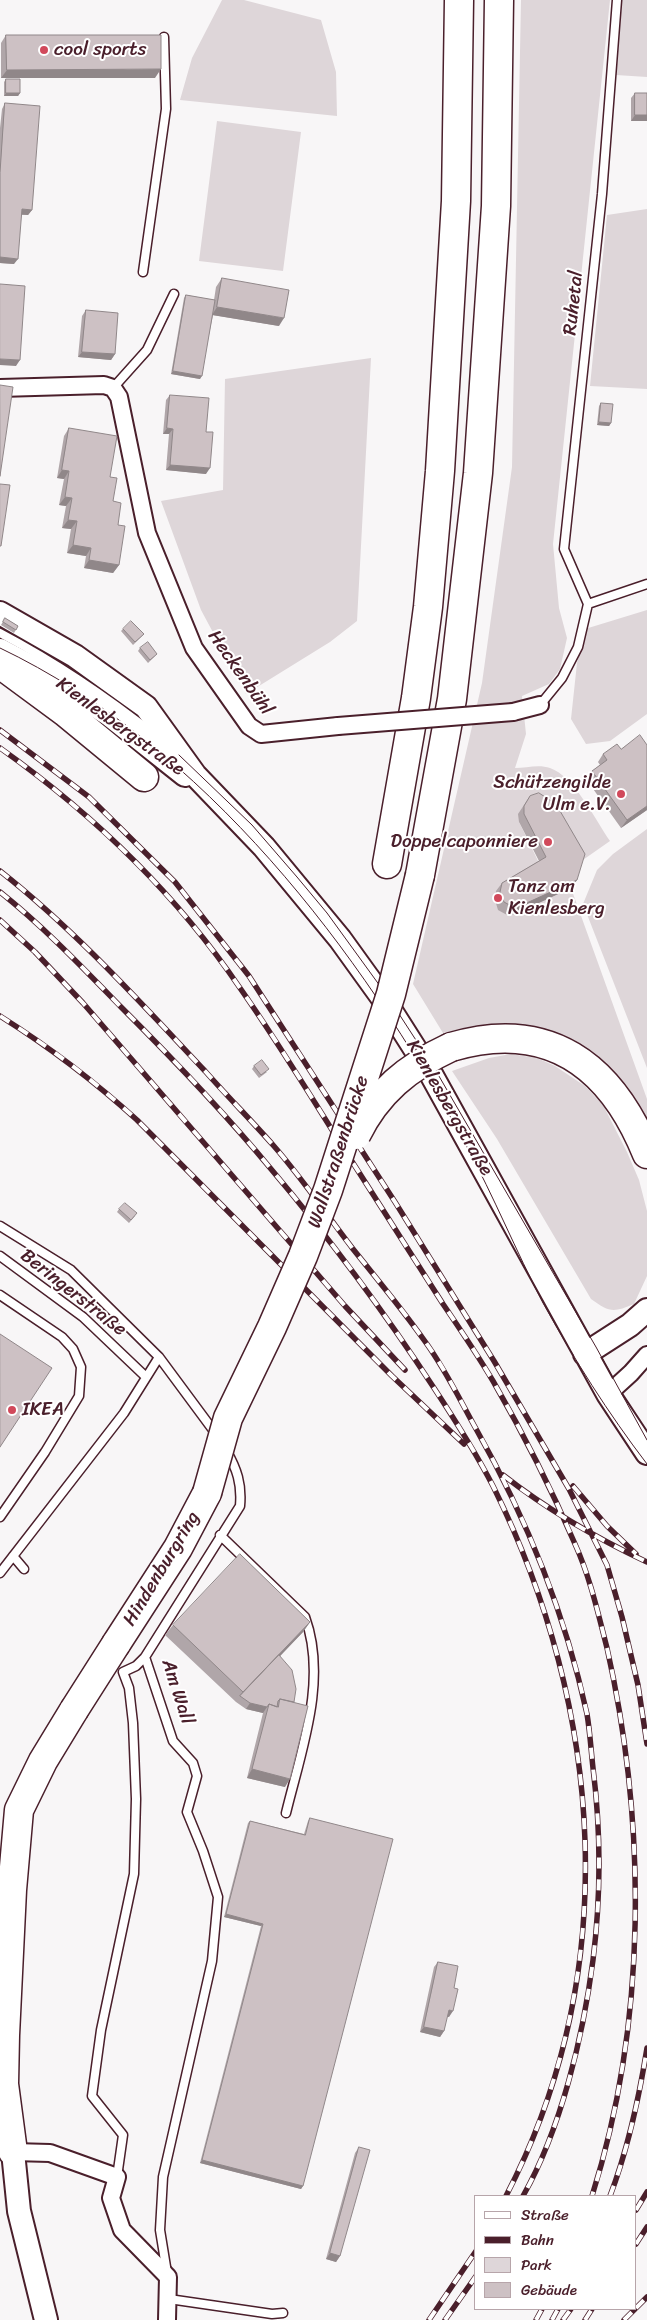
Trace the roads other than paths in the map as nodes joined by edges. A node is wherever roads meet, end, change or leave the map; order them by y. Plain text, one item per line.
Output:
1 (459, 0) edge
2 (499, 0) edge
3 (617, 0) edge
4 (164, 37) dead end
5 (143, 272) dead end
6 (174, 294) dead end
7 (0, 388) edge
8 (113, 388) junction
9 (647, 584) edge
10 (588, 604) junction
11 (0, 613) edge
12 (0, 633) edge
13 (0, 650) edge
14 (0, 664) edge
15 (540, 705) joint
16 (179, 755) junction
17 (144, 778) dead end
18 (211, 792) junction
19 (387, 864) dead end
20 (647, 1154) edge
21 (328, 1190) junction
22 (0, 1226) edge
23 (0, 1256) edge
24 (0, 1295) edge
25 (647, 1310) edge
26 (586, 1354) junction
27 (647, 1355) edge
28 (159, 1357) junction
29 (146, 1377) junction
30 (608, 1394) junction
31 (228, 1418) joint
32 (647, 1453) edge
33 (0, 1517) edge
34 (220, 1535) junction
35 (13, 1556) junction
36 (24, 1569) dead end
37 (0, 1573) edge
38 (144, 1657) junction
39 (286, 1813) dead end
40 (3, 2039) edge
41 (13, 2152) junction
42 (117, 2177) junction
43 (168, 2277) junction
44 (168, 2299) junction
45 (283, 2313) dead end
46 (46, 2320) edge
47 (167, 2320) edge

1 - 19 highway
2 - 21 highway, Wallstraßenbrücke, bridge
3 - 10 lane, Ruhetal
4 - 5 lane
6 - 8 lane
7 - 8 street
8 - 15 street, Heckenbühl, bridge
9 - 10 lane
10 - 15 lane
11 - 16 street, Kienlesbergstraße
12 - 16 lane
13 - 18 street, Kienlesbergstraße
14 - 17 highway
16 - 18 street, Kienlesbergstraße
18 - 26 street, Kienlesbergstraße
20 - 21 highway, bridge
21 - 31 highway, Wallstraßenbrücke, bridge
22 - 28 lane, Beringerstraße
23 - 29 lane, Beringerstraße
24 - 33 lane
25 - 26 street
26 - 30 street, Kienlesbergstraße
27 - 30 street
28 - 29 lane
28 - 34 lane, Beringerstraße
29 - 35 lane
30 - 32 street, Kienlesbergstraße
31 - 40 highway, Hindenburgring, bridge
34 - 38 lane, Beringerstraße
34 - 39 lane
35 - 36 lane
35 - 37 lane
38 - 42 lane
38 - 43 lane, Am Wall
40 - 41 highway, Hindenburgring
41 - 42 street
41 - 46 street
42 - 43 street
43 - 44 street
44 - 45 lane
44 - 47 street

